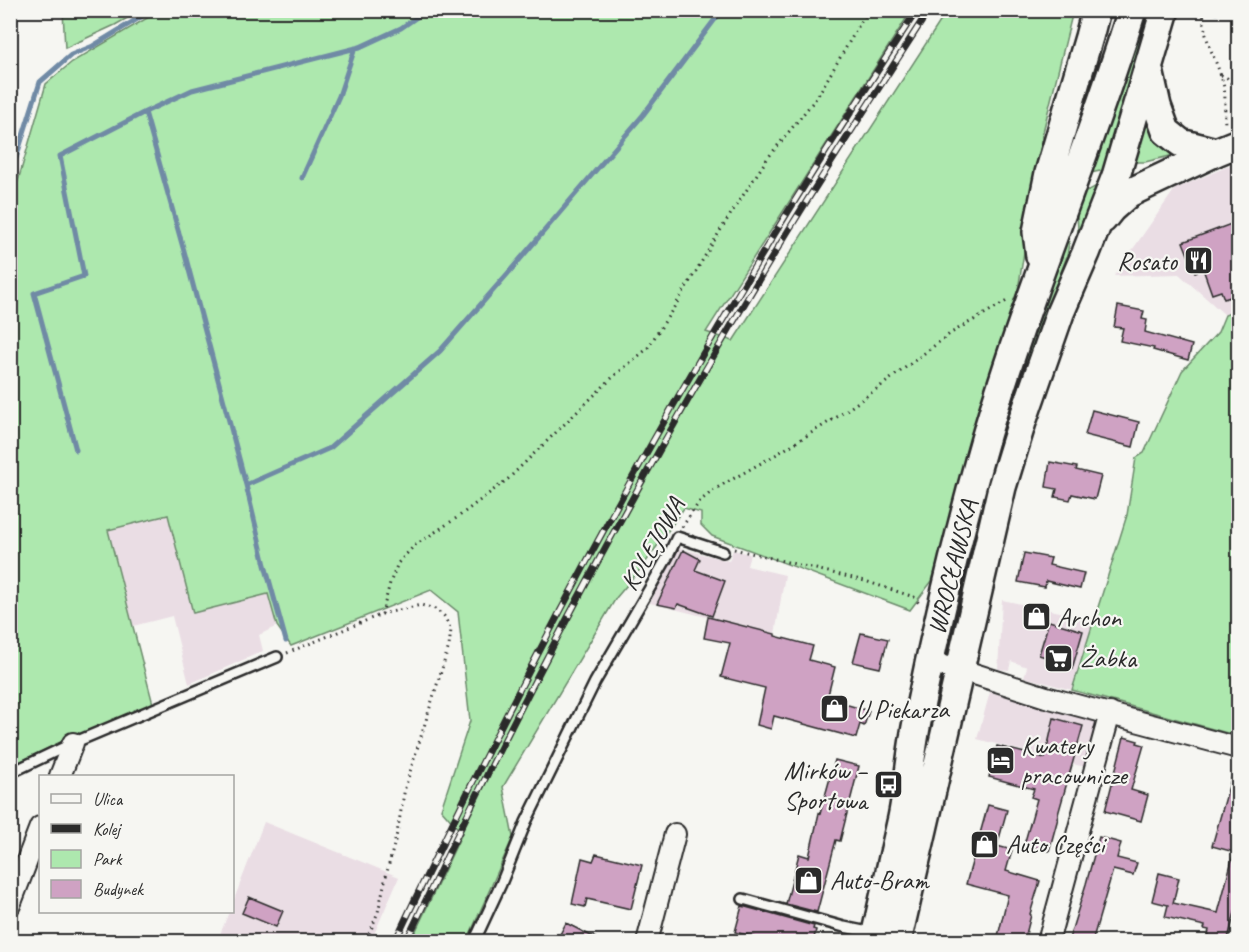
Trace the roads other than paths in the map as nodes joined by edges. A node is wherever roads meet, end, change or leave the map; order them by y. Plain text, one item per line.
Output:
1 (1096, 10) edge
2 (1132, 10) edge
3 (1165, 10) edge
4 (1149, 66) junction
5 (1061, 132) junction
6 (1229, 147) edge
7 (1116, 176) junction
8 (1070, 197) junction
9 (1099, 219) junction
10 (1041, 272) junction
11 (1066, 297) junction
12 (723, 552) road end
13 (277, 657) road end
14 (929, 663) junction
15 (959, 669) junction
16 (1110, 713) junction
17 (73, 743) junction
18 (1239, 748) edge
19 (10, 773) edge
20 (61, 775) edge
21 (39, 830) edge
22 (675, 834) dead end
23 (743, 899) dead end
24 (10, 905) edge
25 (882, 939) edge
26 (474, 942) edge
27 (647, 942) edge
28 (1048, 942) edge

1 - 5 main road
2 - 8 main road
3 - 4 main road, WROCŁAWSKA
4 - 6 main road
4 - 7 main road, WROCŁAWSKA
5 - 8 main road
5 - 10 main road
6 - 7 main road
6 - 9 main road
7 - 8 main road
7 - 9 main road, WROCŁAWSKA
8 - 10 main road, WROCŁAWSKA
8 - 11 main road, WROCŁAWSKA
9 - 11 main road, WROCŁAWSKA
10 - 14 main road, WROCŁAWSKA
11 - 15 main road, WROCŁAWSKA
12 - 26 lane, KOLEJOWA
13 - 17 lane
14 - 15 street
14 - 25 main road, WROCŁAWSKA
15 - 16 street
15 - 25 main road, WROCŁAWSKA
16 - 18 street
16 - 28 street
17 - 19 lane
17 - 20 street
21 - 24 street
22 - 27 street
23 - 25 lane

